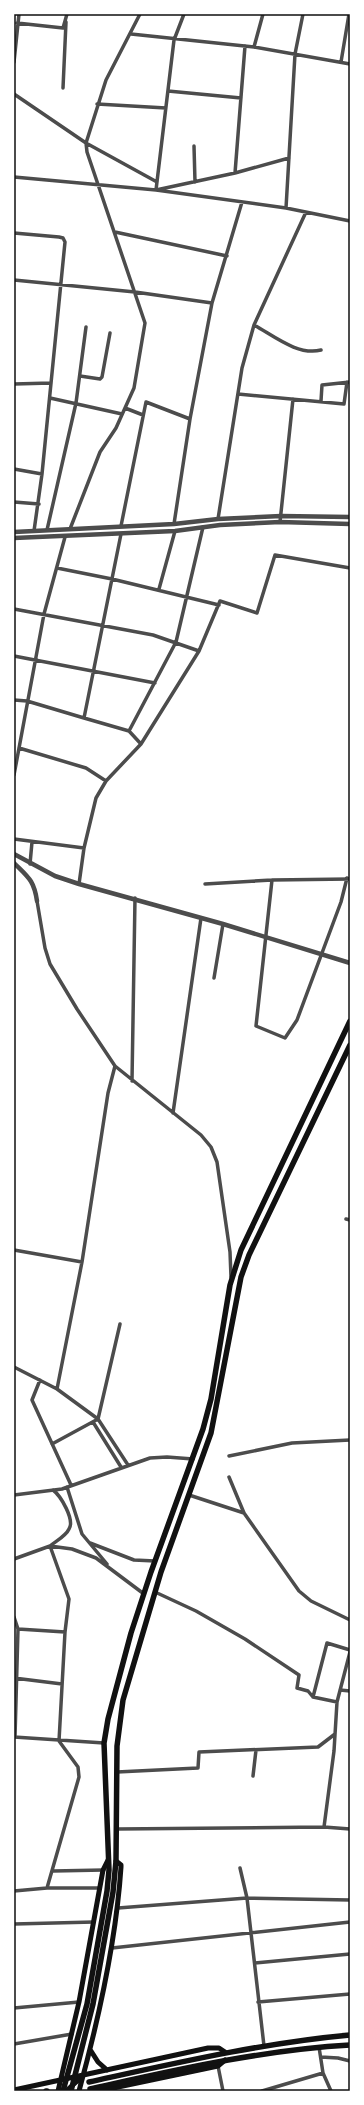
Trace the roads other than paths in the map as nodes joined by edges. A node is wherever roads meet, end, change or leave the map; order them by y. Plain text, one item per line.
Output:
1 (19, 14) edge
2 (67, 14) edge
3 (140, 14) edge
4 (184, 14) edge
5 (263, 14) edge
6 (303, 14) edge
7 (349, 14) edge
8 (66, 22) junction
9 (18, 23) junction
10 (131, 34) junction
11 (174, 40) junction
12 (245, 46) junction
13 (254, 47) junction
14 (295, 54) junction
15 (14, 62) edge
16 (340, 62) junction
17 (350, 64) edge
18 (64, 88) dead end
19 (168, 91) junction
20 (14, 94) edge
21 (241, 98) junction
22 (97, 104) junction
23 (166, 108) junction
24 (86, 142) junction
25 (194, 146) dead end
26 (289, 158) junction
27 (235, 173) junction
28 (14, 177) edge
29 (157, 182) junction
30 (195, 182) junction
31 (99, 186) junction
32 (156, 190) junction
33 (242, 202) junction
34 (286, 208) junction
35 (306, 212) junction
36 (350, 221) edge
37 (115, 232) junction
38 (14, 233) edge
39 (227, 256) junction
40 (14, 280) edge
41 (60, 284) junction
42 (14, 285) edge
43 (135, 292) junction
44 (212, 303) junction
45 (254, 325) junction
46 (86, 327) dead end
47 (110, 332) dead end
48 (321, 350) dead end
49 (80, 376) junction
50 (348, 382) edge
51 (51, 383) junction
52 (14, 384) edge
53 (238, 394) junction
54 (50, 398) junction
55 (293, 399) junction
56 (321, 402) junction
57 (76, 404) junction
58 (125, 408) junction
59 (122, 414) junction
60 (143, 415) junction
61 (190, 419) junction
62 (14, 469) edge
63 (42, 474) junction
64 (14, 502) edge
65 (39, 504) junction
66 (281, 516) junction
67 (350, 517) edge
68 (218, 519) junction
69 (280, 522) junction
70 (174, 524) junction
71 (350, 524) edge
72 (121, 526) junction
73 (203, 527) junction
74 (70, 529) junction
75 (47, 530) junction
76 (34, 531) junction
77 (175, 531) junction
78 (14, 532) edge
79 (121, 534) junction
80 (65, 537) junction
81 (14, 538) edge
82 (57, 568) junction
83 (350, 568) edge
84 (112, 579) junction
85 (159, 590) junction
86 (188, 596) junction
87 (219, 605) junction
88 (14, 609) edge
89 (44, 614) junction
90 (102, 624) junction
91 (176, 642) junction
92 (199, 651) junction
93 (14, 656) edge
94 (35, 660) junction
95 (94, 671) junction
96 (155, 683) junction
97 (14, 700) edge
98 (27, 701) junction
99 (84, 718) junction
100 (129, 731) junction
101 (141, 744) junction
102 (19, 748) junction
103 (14, 775) edge
104 (106, 781) junction
105 (14, 839) edge
106 (32, 842) junction
107 (84, 848) junction
108 (14, 854) edge
109 (14, 863) edge
110 (30, 864) junction
111 (348, 879) edge
112 (272, 880) junction
113 (79, 884) junction
114 (205, 884) dead end
115 (135, 898) junction
116 (37, 901) joint
117 (201, 918) junction
118 (223, 924) junction
119 (267, 938) junction
120 (322, 953) junction
121 (350, 963) edge
122 (214, 978) dead end
123 (350, 1021) edge
124 (350, 1045) edge
125 (115, 1066) junction
126 (132, 1081) junction
127 (173, 1113) junction
128 (14, 1250) edge
129 (241, 1250) junction
130 (249, 1255) junction
131 (82, 1262) junction
132 (231, 1280) junction
133 (120, 1324) dead end
134 (14, 1367) edge
135 (40, 1380) junction
136 (57, 1389) junction
137 (98, 1419) junction
138 (93, 1422) junction
139 (350, 1440) edge
140 (52, 1444) junction
141 (229, 1456) dead end
142 (193, 1459) junction
143 (128, 1465) junction
144 (121, 1467) junction
145 (229, 1477) dead end
146 (69, 1486) junction
147 (53, 1490) junction
148 (14, 1495) edge
149 (189, 1496) junction
150 (244, 1513) junction
151 (89, 1543) junction
152 (50, 1546) junction
153 (14, 1559) edge
154 (155, 1561) junction
155 (111, 1570) junction
156 (155, 1592) junction
157 (144, 1594) junction
158 (14, 1617) edge
159 (350, 1620) edge
160 (18, 1629) junction
161 (65, 1632) junction
162 (350, 1651) edge
163 (16, 1678) edge
164 (62, 1684) junction
165 (340, 1690) junction
166 (350, 1691) edge
167 (313, 1698) junction
168 (337, 1702) junction
169 (335, 1734) junction
170 (15, 1737) edge
171 (59, 1741) junction
172 (104, 1744) junction
173 (256, 1750) junction
174 (116, 1772) junction
175 (254, 1776) dead end
176 (324, 1827) junction
177 (117, 1829) junction
178 (350, 1829) edge
179 (116, 1860) junction
180 (240, 1868) dead end
181 (53, 1871) junction
182 (107, 1871) junction
183 (47, 1888) junction
184 (100, 1888) junction
185 (14, 1891) edge
186 (247, 1898) junction
187 (350, 1900) edge
188 (118, 1908) junction
189 (94, 1922) junction
190 (350, 1922) edge
191 (14, 1924) edge
192 (251, 1932) junction
193 (112, 1948) junction
194 (350, 1954) edge
195 (255, 1963) junction
196 (350, 1994) edge
197 (79, 2002) junction
198 (258, 2002) junction
199 (14, 2008) edge
200 (72, 2034) junction
201 (350, 2035) edge
202 (14, 2044) edge
203 (350, 2045) edge
204 (264, 2046) junction
205 (318, 2047) junction
206 (91, 2051) junction
207 (225, 2052) junction
208 (321, 2057) junction
209 (225, 2060) junction
210 (350, 2061) edge
211 (218, 2066) junction
212 (107, 2070) junction
213 (323, 2073) junction
214 (84, 2075) junction
215 (60, 2081) junction
216 (89, 2082) dead end
217 (90, 2088) dead end
218 (14, 2090) edge
219 (68, 2090) edge
220 (58, 2091) edge
221 (79, 2091) edge
222 (99, 2091) edge
223 (223, 2091) edge
224 (262, 2091) edge
225 (331, 2091) edge

1 - 9 street
2 - 8 street
3 - 10 street
4 - 11 street
5 - 13 street
6 - 14 street
7 - 16 street
8 - 9 street
8 - 18 street
9 - 15 street
10 - 11 street
10 - 22 street
11 - 12 street
11 - 19 street
12 - 13 street
12 - 21 street
13 - 14 street
14 - 16 street
14 - 26 street
16 - 17 street
19 - 21 street
19 - 23 street
20 - 24 street
21 - 27 street
22 - 23 street
22 - 24 street
23 - 29 street
24 - 29 street
24 - 31 street
25 - 30 street
26 - 27 street
26 - 34 street
27 - 30 street
28 - 31 street
29 - 32 street
30 - 32 street
31 - 32 street
31 - 37 street
32 - 33 street
33 - 34 street
33 - 39 street
34 - 35 street
35 - 36 street
35 - 45 street
37 - 39 street
37 - 43 street
38 - 41 street
39 - 44 street
40 - 41 street
40 - 42 street
41 - 43 street
41 - 51 street
43 - 44 street
43 - 58 street
44 - 61 street
45 - 48 street
45 - 53 street
46 - 49 street
47 - 49 street
49 - 57 street
50 - 56 street
50 - 56 street
51 - 52 street
51 - 54 street
53 - 55 street
53 - 68 street
54 - 57 street
54 - 63 street
55 - 56 street
55 - 66 street
57 - 59 street
57 - 75 street
58 - 59 street
58 - 60 street
59 - 74 street
60 - 61 street
60 - 72 street
61 - 70 street
62 - 63 street
63 - 65 street
64 - 65 street
65 - 76 street
66 - 67 street
66 - 68 street
66 - 69 street
68 - 70 street
69 - 71 street
69 - 73 street
70 - 72 street
72 - 74 street
73 - 77 street
73 - 86 street
74 - 75 street
75 - 76 street
76 - 78 street
77 - 79 street
77 - 85 street
79 - 80 street
79 - 84 street
80 - 81 street
80 - 82 street
82 - 84 street
82 - 89 street
83 - 87 street
84 - 85 street
84 - 90 street
85 - 86 street
86 - 87 street
86 - 91 street
87 - 92 street
88 - 89 street
89 - 90 street
89 - 94 street
90 - 91 street
90 - 95 street
91 - 92 street
91 - 96 street
92 - 101 street
93 - 94 street
94 - 95 street
94 - 98 street
95 - 96 street
95 - 99 street
96 - 100 street
97 - 98 street
98 - 99 street
98 - 102 street
99 - 100 street
100 - 101 street
101 - 104 street
102 - 103 street
102 - 104 street
104 - 107 street
105 - 106 street
106 - 107 street
106 - 110 street
107 - 113 street
108 - 110 street
109 - 116 street
110 - 113 street
111 - 112 street
111 - 120 street
112 - 114 street
112 - 119 street
113 - 115 street
115 - 117 street
115 - 126 street
116 - 125 street
117 - 118 street
117 - 127 street
118 - 119 street
118 - 122 street
119 - 120 street
119 - 120 street
120 - 121 street
123 - 129 main road
124 - 130 main road
125 - 126 street
125 - 131 street
126 - 127 street
127 - 132 street
128 - 131 street
129 - 130 main road
129 - 132 main road
130 - 149 main road
131 - 136 street
132 - 142 main road
133 - 137 street
134 - 135 street
135 - 136 street
135 - 140 street
136 - 137 street
137 - 138 street
137 - 143 street
138 - 140 street
138 - 144 street
139 - 141 street
140 - 146 street
142 - 143 street
142 - 154 main road
143 - 144 street
144 - 146 street
145 - 150 street
146 - 147 street
146 - 151 street
147 - 148 street
147 - 152 street
149 - 150 street
149 - 156 main road
150 - 159 street
151 - 154 street
151 - 155 street
152 - 153 street
152 - 155 street
152 - 161 street
154 - 157 main road
155 - 157 street
156 - 167 street
156 - 174 main road
157 - 172 main road
158 - 160 street
160 - 161 street
160 - 163 street
161 - 164 street
162 - 165 street
162 - 167 street
163 - 164 street
163 - 170 street
164 - 171 street
165 - 166 street
165 - 168 street
167 - 168 street
168 - 169 street
169 - 173 street
169 - 176 street
170 - 171 street
171 - 172 street
171 - 181 street
172 - 182 main road
173 - 174 street
173 - 175 street
174 - 177 main road
176 - 177 street
176 - 178 street
177 - 179 main road
179 - 188 main road
179 - 219 main road
180 - 186 street
181 - 182 street
181 - 183 street
182 - 184 main road
182 - 219 main road
183 - 184 street
183 - 185 street
184 - 189 main road
186 - 187 street
186 - 188 street
186 - 192 street
188 - 193 main road
189 - 191 street
189 - 197 main road
190 - 192 street
192 - 193 street
192 - 195 street
193 - 206 main road
194 - 195 street
195 - 198 street
196 - 198 street
197 - 199 street
197 - 200 main road
198 - 204 street
200 - 202 street
200 - 215 main road
201 - 204 main road
203 - 205 main road
204 - 207 main road
205 - 208 street
205 - 209 main road
206 - 212 main road
206 - 214 main road
207 - 212 main road
207 - 216 main road
208 - 210 street
208 - 213 street
209 - 211 main road
209 - 217 main road
211 - 222 main road
211 - 223 street
212 - 214 main road
213 - 224 street
213 - 225 street
214 - 215 main road
214 - 219 main road
214 - 221 main road
215 - 218 main road
215 - 219 main road
215 - 220 main road

